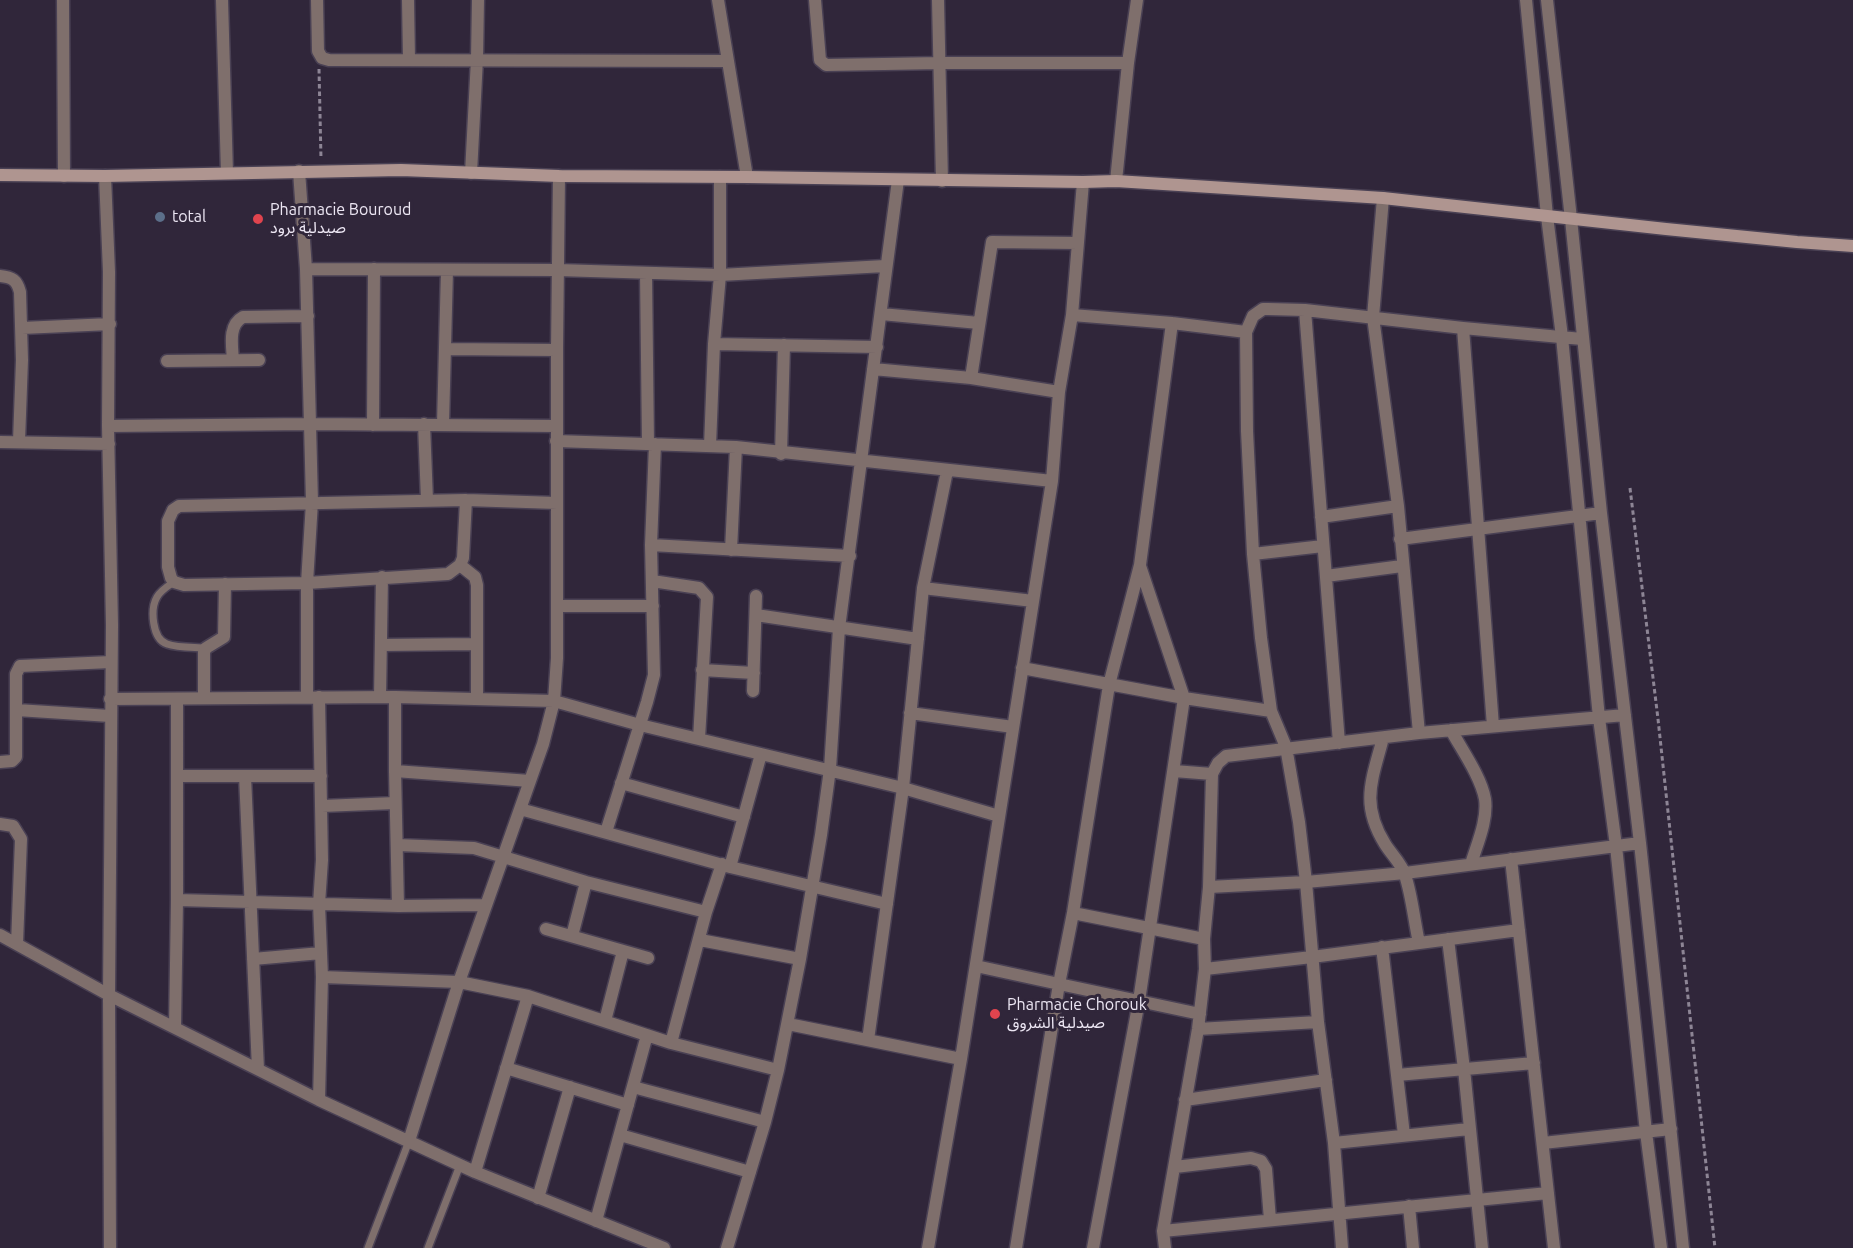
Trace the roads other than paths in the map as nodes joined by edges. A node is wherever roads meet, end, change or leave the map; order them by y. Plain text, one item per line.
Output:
1 (63, 0) edge
2 (222, 0) edge
3 (317, 0) edge
4 (408, 0) edge
5 (478, 0) edge
6 (718, 0) edge
7 (815, 0) edge
8 (938, 0) edge
9 (1137, 0) edge
10 (1526, 0) edge
11 (1547, 0) edge
12 (409, 59) junction
13 (477, 59) junction
14 (727, 61) junction
15 (940, 63) junction
16 (1128, 63) junction
17 (299, 171) junction
18 (471, 172) junction
19 (227, 173) junction
20 (0, 175) edge
21 (63, 176) junction
22 (105, 176) junction
23 (559, 176) junction
24 (720, 177) junction
25 (747, 177) junction
26 (898, 180) junction
27 (942, 181) junction
28 (1116, 181) junction
29 (1083, 182) junction
30 (1383, 198) junction
31 (1547, 216) junction
32 (1572, 219) junction
33 (1078, 243) junction
34 (1853, 246) edge
35 (885, 266) junction
36 (374, 269) junction
37 (306, 270) junction
38 (447, 270) junction
39 (558, 270) junction
40 (646, 273) junction
41 (720, 275) junction
42 (0, 276) edge
43 (1305, 310) junction
44 (881, 315) junction
45 (1072, 315) junction
46 (308, 316) junction
47 (1373, 317) junction
48 (979, 323) junction
49 (1172, 323) junction
50 (110, 324) junction
51 (22, 328) junction
52 (1462, 328) junction
53 (1246, 332) junction
54 (1562, 337) junction
55 (1582, 339) junction
56 (714, 344) junction
57 (784, 345) junction
58 (877, 347) junction
59 (445, 349) junction
60 (556, 350) junction
61 (167, 360) dead end
62 (233, 360) junction
63 (259, 360) dead end
64 (873, 369) junction
65 (971, 378) junction
66 (1059, 392) junction
67 (310, 424) junction
68 (373, 424) junction
69 (424, 424) junction
70 (443, 424) junction
71 (108, 426) junction
72 (557, 426) junction
73 (0, 441) edge
74 (19, 441) junction
75 (556, 441) junction
76 (109, 444) junction
77 (652, 444) junction
78 (710, 446) junction
79 (736, 447) junction
80 (781, 453) junction
81 (862, 462) junction
82 (947, 471) junction
83 (1052, 481) junction
84 (427, 500) junction
85 (466, 500) junction
86 (312, 502) junction
87 (557, 503) junction
88 (1398, 506) junction
89 (1601, 513) junction
90 (1580, 516) junction
91 (1321, 517) junction
92 (1476, 529) junction
93 (1400, 539) junction
94 (651, 545) junction
95 (1323, 546) junction
96 (731, 550) junction
97 (1253, 554) junction
98 (850, 556) junction
99 (460, 565) junction
100 (1140, 565) junction
101 (1402, 566) junction
102 (1326, 576) junction
103 (382, 578) junction
104 (174, 582) junction
105 (652, 582) junction
106 (307, 583) junction
107 (225, 584) junction
108 (923, 588) junction
109 (756, 596) dead end
110 (1034, 601) junction
111 (557, 606) junction
112 (653, 606) junction
113 (756, 615) junction
114 (839, 628) junction
115 (918, 639) junction
116 (476, 644) junction
117 (381, 645) junction
118 (206, 648) junction
119 (111, 662) junction
120 (1022, 668) junction
121 (702, 670) junction
122 (754, 673) junction
123 (1109, 685) junction
124 (753, 691) dead end
125 (380, 696) junction
126 (313, 697) junction
127 (395, 697) junction
128 (1184, 698) junction
129 (110, 699) junction
130 (177, 699) junction
131 (204, 699) junction
132 (477, 699) junction
133 (554, 700) junction
134 (17, 710) junction
135 (1271, 711) junction
136 (910, 713) junction
137 (1625, 715) junction
138 (110, 716) junction
139 (1599, 718) junction
140 (640, 725) junction
141 (1493, 726) junction
142 (1013, 727) junction
143 (1451, 730) junction
144 (1419, 734) junction
145 (1383, 738) junction
146 (699, 739) junction
147 (1339, 743) junction
148 (1286, 747) junction
149 (761, 754) junction
150 (0, 762) edge
151 (830, 770) junction
152 (395, 771) junction
153 (1174, 771) junction
154 (1212, 774) junction
155 (177, 776) junction
156 (245, 776) junction
157 (321, 776) junction
158 (530, 781) junction
159 (621, 783) junction
160 (903, 788) junction
161 (395, 803) junction
162 (322, 806) junction
163 (520, 809) junction
164 (999, 816) junction
165 (744, 817) junction
166 (0, 824) edge
167 (606, 832) junction
168 (1640, 843) junction
169 (397, 845) junction
170 (1616, 846) junction
171 (503, 856) junction
172 (1510, 859) junction
173 (1471, 864) junction
174 (726, 865) junction
175 (1405, 873) junction
176 (586, 882) junction
177 (1306, 882) junction
178 (812, 885) junction
179 (1209, 887) junction
180 (177, 900) junction
181 (250, 902) junction
182 (319, 904) junction
183 (887, 904) junction
184 (486, 905) junction
185 (398, 906) junction
186 (706, 912) junction
187 (1073, 912) junction
188 (1151, 928) junction
189 (546, 929) dead end
190 (1518, 930) junction
191 (0, 935) edge
192 (572, 936) junction
193 (1204, 939) junction
194 (1448, 939) junction
195 (700, 940) junction
196 (1419, 942) junction
197 (17, 944) junction
198 (1382, 947) junction
199 (623, 951) junction
200 (321, 953) junction
201 (1312, 957) junction
202 (648, 958) dead end
203 (253, 959) junction
204 (800, 959) junction
205 (976, 966) junction
206 (1204, 969) junction
207 (322, 977) junction
208 (459, 982) junction
209 (1059, 984) junction
210 (109, 995) junction
211 (528, 996) junction
212 (1139, 1001) junction
213 (1200, 1014) junction
214 (606, 1021) junction
215 (1318, 1022) junction
216 (788, 1024) junction
217 (175, 1027) junction
218 (1198, 1029) junction
219 (647, 1035) junction
220 (868, 1040) junction
221 (672, 1043) junction
222 (961, 1059) junction
223 (1534, 1063) junction
224 (506, 1068) junction
225 (258, 1069) junction
226 (1464, 1069) junction
227 (778, 1070) junction
228 (1397, 1076) junction
229 (1326, 1080) junction
230 (570, 1087) junction
231 (633, 1087) junction
232 (318, 1100) junction
233 (1185, 1100) junction
234 (628, 1105) junction
235 (765, 1122) junction
236 (1469, 1129) junction
237 (1671, 1129) junction
238 (1646, 1132) junction
239 (620, 1135) junction
240 (1404, 1135) junction
241 (409, 1142) junction
242 (1334, 1143) junction
243 (1543, 1143) junction
244 (460, 1165) junction
245 (1175, 1167) junction
246 (475, 1172) junction
247 (750, 1172) junction
248 (1548, 1193) junction
249 (538, 1198) junction
250 (1476, 1200) junction
251 (1409, 1206) junction
252 (1340, 1213) junction
253 (1270, 1220) junction
254 (596, 1221) junction
255 (1163, 1231) junction
256 (643, 1244) edge
257 (110, 1248) edge
258 (368, 1248) edge
259 (428, 1248) edge
260 (664, 1248) edge
261 (727, 1248) edge
262 (928, 1248) edge
263 (1016, 1248) edge
264 (1093, 1248) edge
265 (1165, 1248) edge
266 (1342, 1248) edge
267 (1413, 1248) edge
268 (1482, 1248) edge
269 (1554, 1248) edge
270 (1661, 1248) edge
271 (1683, 1248) edge

1 - 21 street
2 - 19 street
3 - 12 street
4 - 12 street
5 - 13 street
6 - 14 street
7 - 15 street
8 - 15 street
9 - 16 street
10 - 31 street
11 - 32 street
12 - 13 street
13 - 14 street
13 - 18 street
14 - 25 street
15 - 16 street
15 - 27 street
16 - 28 street
17 - 18 main road
17 - 19 main road
17 - 37 street
18 - 23 main road
19 - 22 main road
20 - 21 main road
21 - 22 main road
22 - 50 street
23 - 24 main road
23 - 39 street
24 - 25 main road
24 - 41 street
25 - 26 main road
26 - 27 main road
26 - 35 street
27 - 29 main road
28 - 29 main road
28 - 30 main road
29 - 33 street
30 - 31 main road
30 - 47 street
31 - 32 main road
31 - 54 street
32 - 34 main road
32 - 55 street
33 - 45 street
33 - 48 street
35 - 41 street
35 - 44 street
36 - 37 street
36 - 38 street
36 - 68 street
37 - 46 street
38 - 39 street
38 - 59 street
39 - 40 street
39 - 60 street
40 - 41 street
40 - 77 street
41 - 56 street
42 - 51 street
43 - 47 street
43 - 53 street
43 - 91 street
44 - 48 street
44 - 58 street
45 - 49 street
45 - 66 street
46 - 62 street
46 - 67 street
47 - 52 street
47 - 88 street
48 - 65 street
49 - 53 street
49 - 100 street
50 - 51 street
50 - 71 street
51 - 74 street
52 - 54 street
52 - 92 street
53 - 97 street
54 - 55 street
54 - 90 street
55 - 89 street
56 - 57 street
56 - 78 street
57 - 58 street
57 - 80 street
58 - 64 street
59 - 60 street
59 - 70 street
60 - 72 street
61 - 62 street
62 - 63 street
64 - 65 street
64 - 81 street
65 - 66 street
66 - 83 street
67 - 68 street
67 - 71 street
67 - 86 street
68 - 69 street
69 - 70 street
69 - 84 street
70 - 72 street
71 - 76 street
72 - 75 street
73 - 74 street
74 - 76 street
75 - 77 street
75 - 87 street
76 - 119 street
77 - 78 street
77 - 94 street
78 - 79 street
79 - 80 street
79 - 96 street
80 - 81 street
81 - 82 street
81 - 98 street
82 - 83 street
82 - 108 street
83 - 110 street
84 - 85 street
84 - 86 street
85 - 87 street
85 - 99 street
86 - 104 street
86 - 106 street
87 - 111 street
88 - 91 street
88 - 93 street
89 - 90 street
89 - 137 street
90 - 92 street
90 - 139 street
91 - 95 street
92 - 93 street
92 - 141 street
93 - 101 street
94 - 96 street
94 - 105 street
95 - 97 street
95 - 102 street
96 - 98 street
97 - 135 street
98 - 114 street
99 - 103 street
99 - 116 street
100 - 123 street
100 - 128 street
101 - 102 street
101 - 144 street
102 - 147 street
103 - 106 street
103 - 117 street
104 - 107 street
104 - 118 lane
105 - 112 street
105 - 121 street
106 - 107 street
106 - 126 street
107 - 118 street
108 - 110 street
108 - 115 street
109 - 113 street
110 - 120 street
111 - 112 street
111 - 133 street
112 - 140 street
113 - 114 street
113 - 122 street
114 - 115 street
114 - 151 street
115 - 136 street
116 - 117 street
116 - 132 street
117 - 125 street
118 - 131 street
119 - 129 street
119 - 134 street
120 - 123 street
120 - 142 street
121 - 122 street
121 - 146 street
122 - 124 street
123 - 128 street
123 - 187 street
125 - 126 street
125 - 127 street
126 - 131 street
126 - 157 street
127 - 132 street
127 - 152 street
128 - 135 street
128 - 153 street
129 - 130 street
129 - 138 street
130 - 131 street
130 - 155 street
132 - 133 street
133 - 140 street
133 - 158 street
134 - 138 street
134 - 150 street
135 - 148 street
136 - 142 street
136 - 160 street
137 - 139 street
137 - 168 street
138 - 210 street
139 - 141 street
139 - 170 street
140 - 146 street
140 - 159 street
141 - 143 street
142 - 164 street
143 - 144 street
143 - 173 street
144 - 145 street
145 - 147 street
145 - 175 street
146 - 149 street
147 - 148 street
148 - 154 street
148 - 177 street
149 - 151 street
149 - 165 street
151 - 160 street
151 - 178 street
152 - 158 street
152 - 161 street
153 - 154 street
153 - 188 street
154 - 179 street
155 - 156 street
155 - 180 street
156 - 157 street
156 - 181 street
157 - 162 street
158 - 163 street
159 - 165 street
159 - 167 street
160 - 164 street
160 - 183 street
161 - 162 street
161 - 169 street
162 - 182 street
163 - 167 street
163 - 171 street
164 - 205 street
165 - 174 street
166 - 197 street
167 - 174 street
168 - 170 street
168 - 237 street
169 - 171 street
169 - 185 street
170 - 172 street
170 - 238 street
171 - 176 street
171 - 184 street
172 - 173 street
172 - 190 street
173 - 175 street
174 - 178 street
174 - 186 street
175 - 177 street
175 - 196 street
176 - 186 street
176 - 192 street
177 - 179 street
177 - 201 street
178 - 183 street
178 - 204 street
179 - 193 street
180 - 181 street
180 - 217 street
181 - 182 street
181 - 203 street
182 - 185 street
182 - 200 street
183 - 220 street
184 - 185 street
184 - 208 street
186 - 195 street
187 - 188 street
187 - 209 street
188 - 193 street
188 - 212 street
189 - 192 street
190 - 194 street
190 - 223 street
191 - 197 street
192 - 199 street
193 - 206 street
194 - 196 street
194 - 226 street
195 - 204 street
195 - 221 street
196 - 198 street
197 - 210 street
198 - 201 street
198 - 228 street
199 - 202 street
199 - 214 street
200 - 203 street
200 - 207 street
201 - 206 street
201 - 215 street
203 - 225 street
204 - 216 street
205 - 209 street
205 - 222 street
206 - 213 street
207 - 208 street
207 - 232 street
208 - 211 street
208 - 241 street
209 - 212 street
209 - 263 street
210 - 217 street
210 - 257 street
211 - 214 street
211 - 224 street
212 - 213 street
212 - 264 street
213 - 218 street
214 - 219 street
215 - 218 street
215 - 229 street
216 - 220 street
216 - 227 street
217 - 225 street
218 - 233 street
219 - 221 street
219 - 231 street
220 - 222 street
221 - 227 street
222 - 262 street
223 - 226 street
223 - 243 street
224 - 230 street
224 - 246 street
225 - 232 street
226 - 228 street
226 - 236 street
227 - 235 street
228 - 240 street
229 - 233 street
229 - 242 street
230 - 234 street
230 - 249 street
231 - 234 street
231 - 235 street
232 - 241 street
233 - 245 street
234 - 239 street
235 - 247 street
236 - 240 street
236 - 250 street
237 - 238 street
237 - 271 street
238 - 243 street
238 - 270 street
239 - 247 street
239 - 254 street
240 - 242 street
241 - 244 street
241 - 258 lane
242 - 252 street
243 - 248 street
244 - 246 street
244 - 259 lane
245 - 253 street
245 - 255 street
246 - 249 street
247 - 261 street
248 - 250 street
248 - 269 street
249 - 254 street
250 - 251 street
250 - 268 street
251 - 252 street
251 - 267 street
252 - 253 street
252 - 266 street
253 - 255 street
254 - 256 street
255 - 265 street
256 - 260 street

